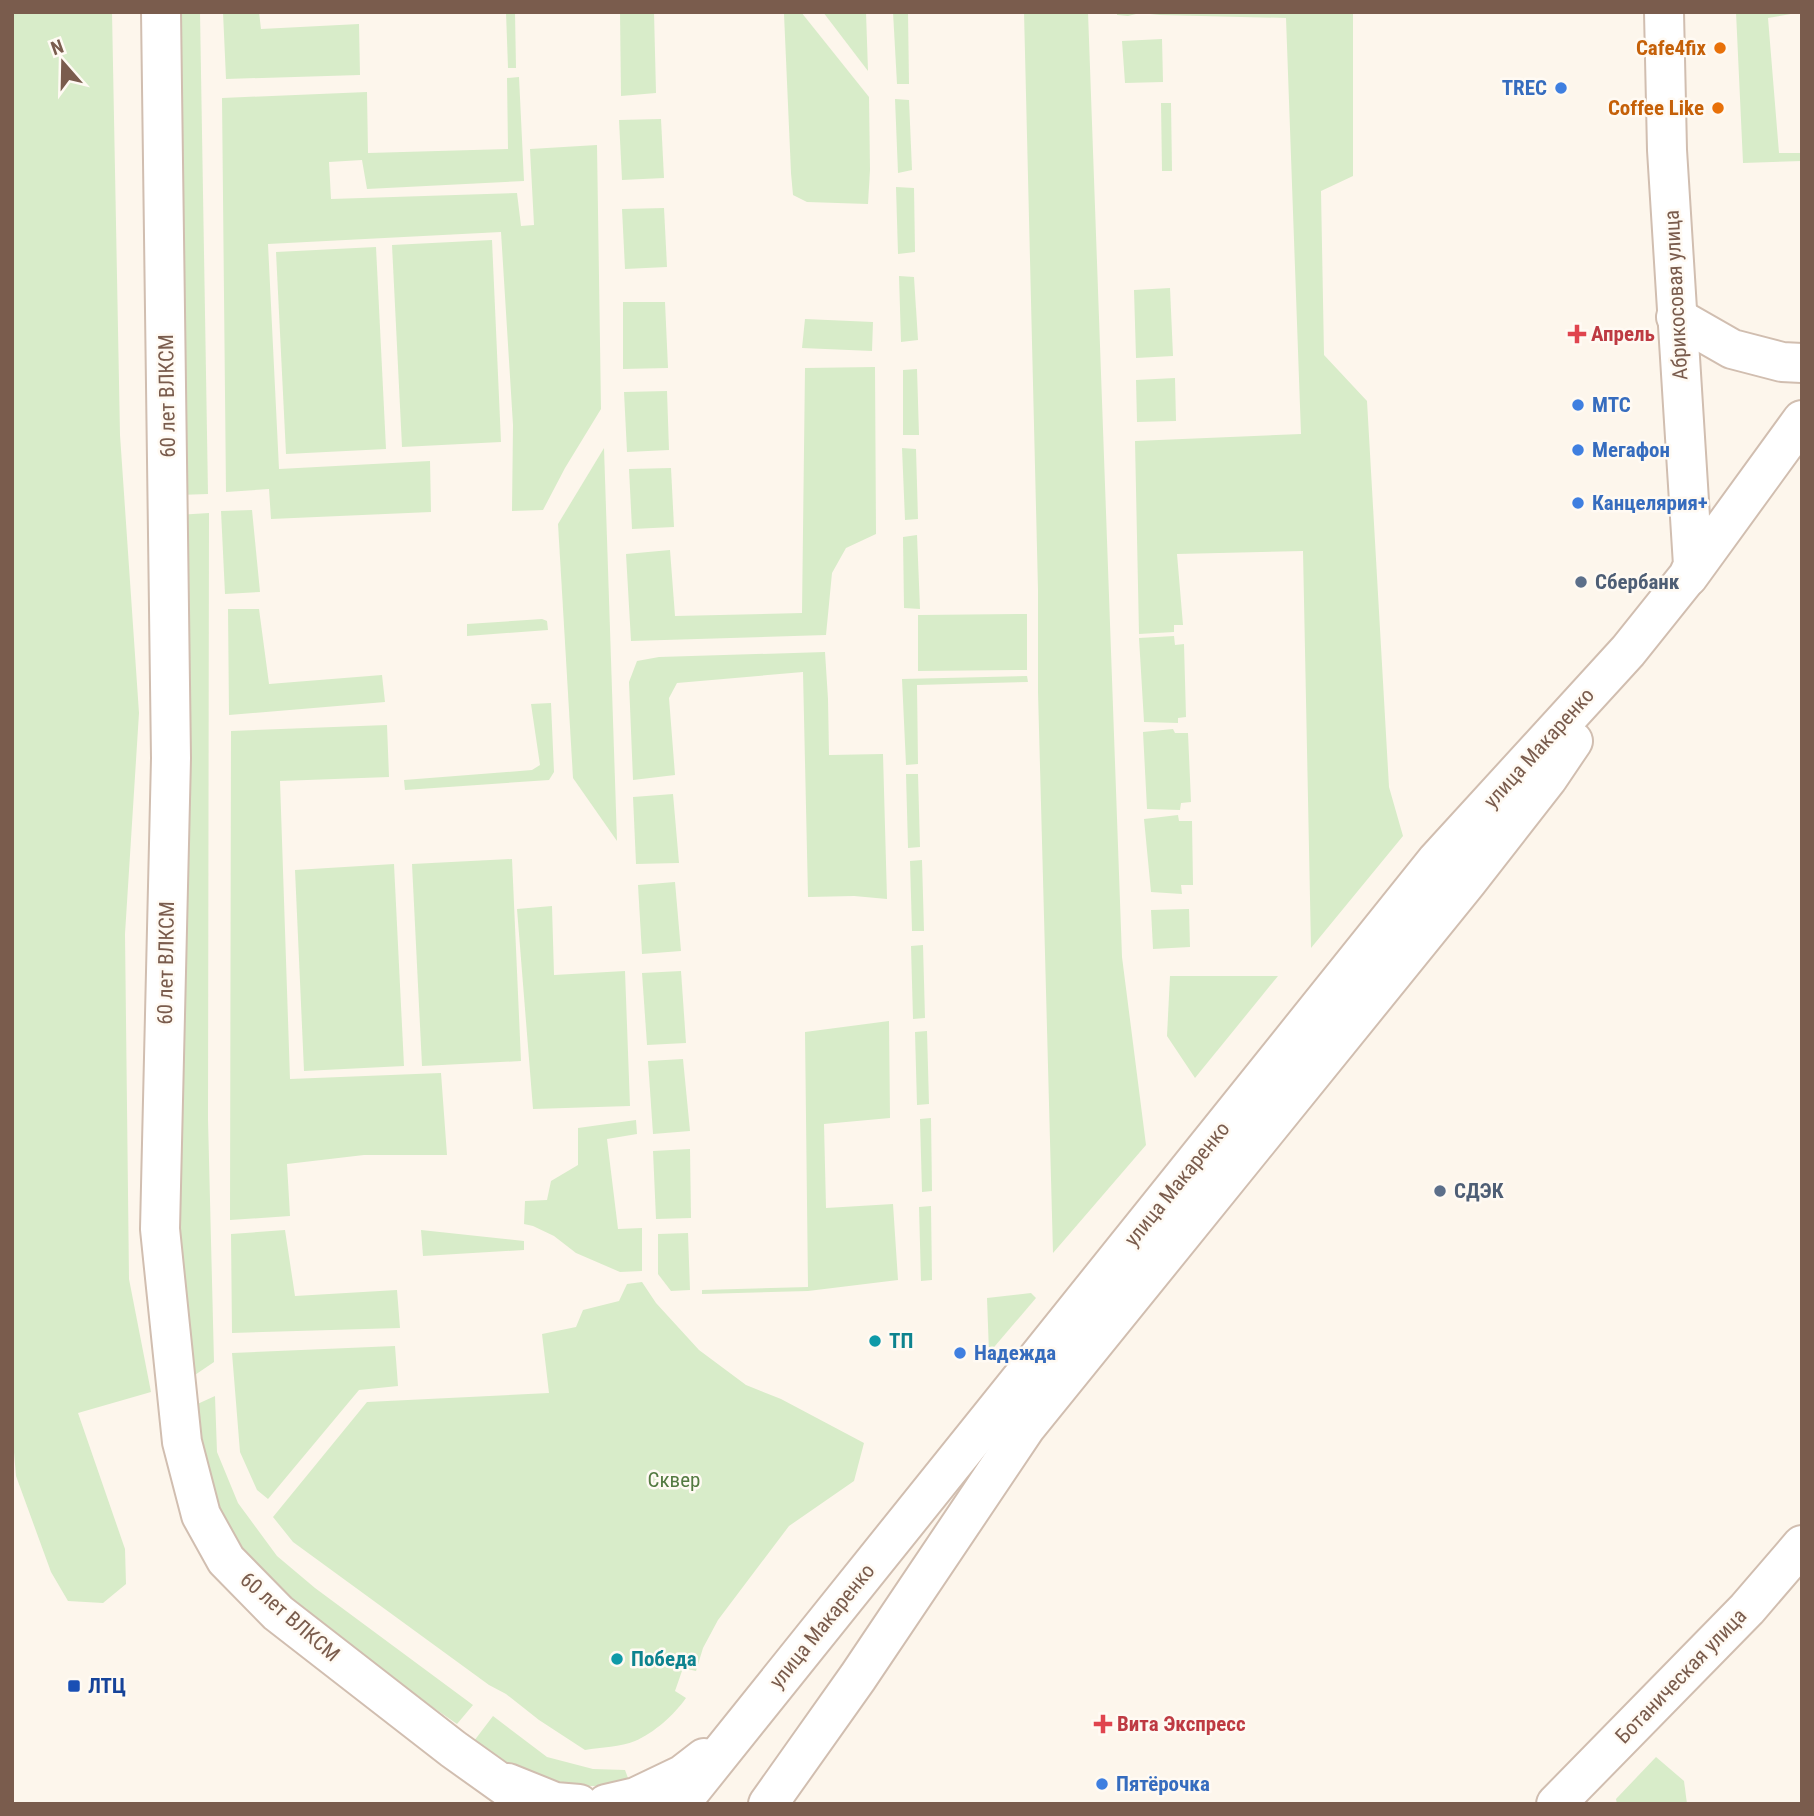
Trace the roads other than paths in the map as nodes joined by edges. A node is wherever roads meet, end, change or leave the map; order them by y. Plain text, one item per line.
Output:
1 (161, 12) edge
2 (1664, 12) edge
3 (1676, 317) junction
4 (1802, 363) edge
5 (1802, 420) edge
6 (1688, 576) junction
7 (1802, 1545) edge
8 (736, 1733) junction
9 (499, 1791) edge
10 (530, 1804) edge
11 (579, 1804) edge
12 (606, 1804) edge
13 (680, 1804) edge
14 (768, 1804) edge
15 (1556, 1804) edge

1 - 9 street, 60 лет ВЛКСМ
2 - 3 street, Абрикосовая улица
3 - 4 street
3 - 6 street, Абрикосовая улица
5 - 6 street, улица Макаренко
6 - 8 street, улица Макаренко
6 - 14 street, улица Макаренко
7 - 15 street, Ботаническая улица
8 - 12 street
8 - 13 street, улица Макаренко
9 - 10 street
9 - 11 street

